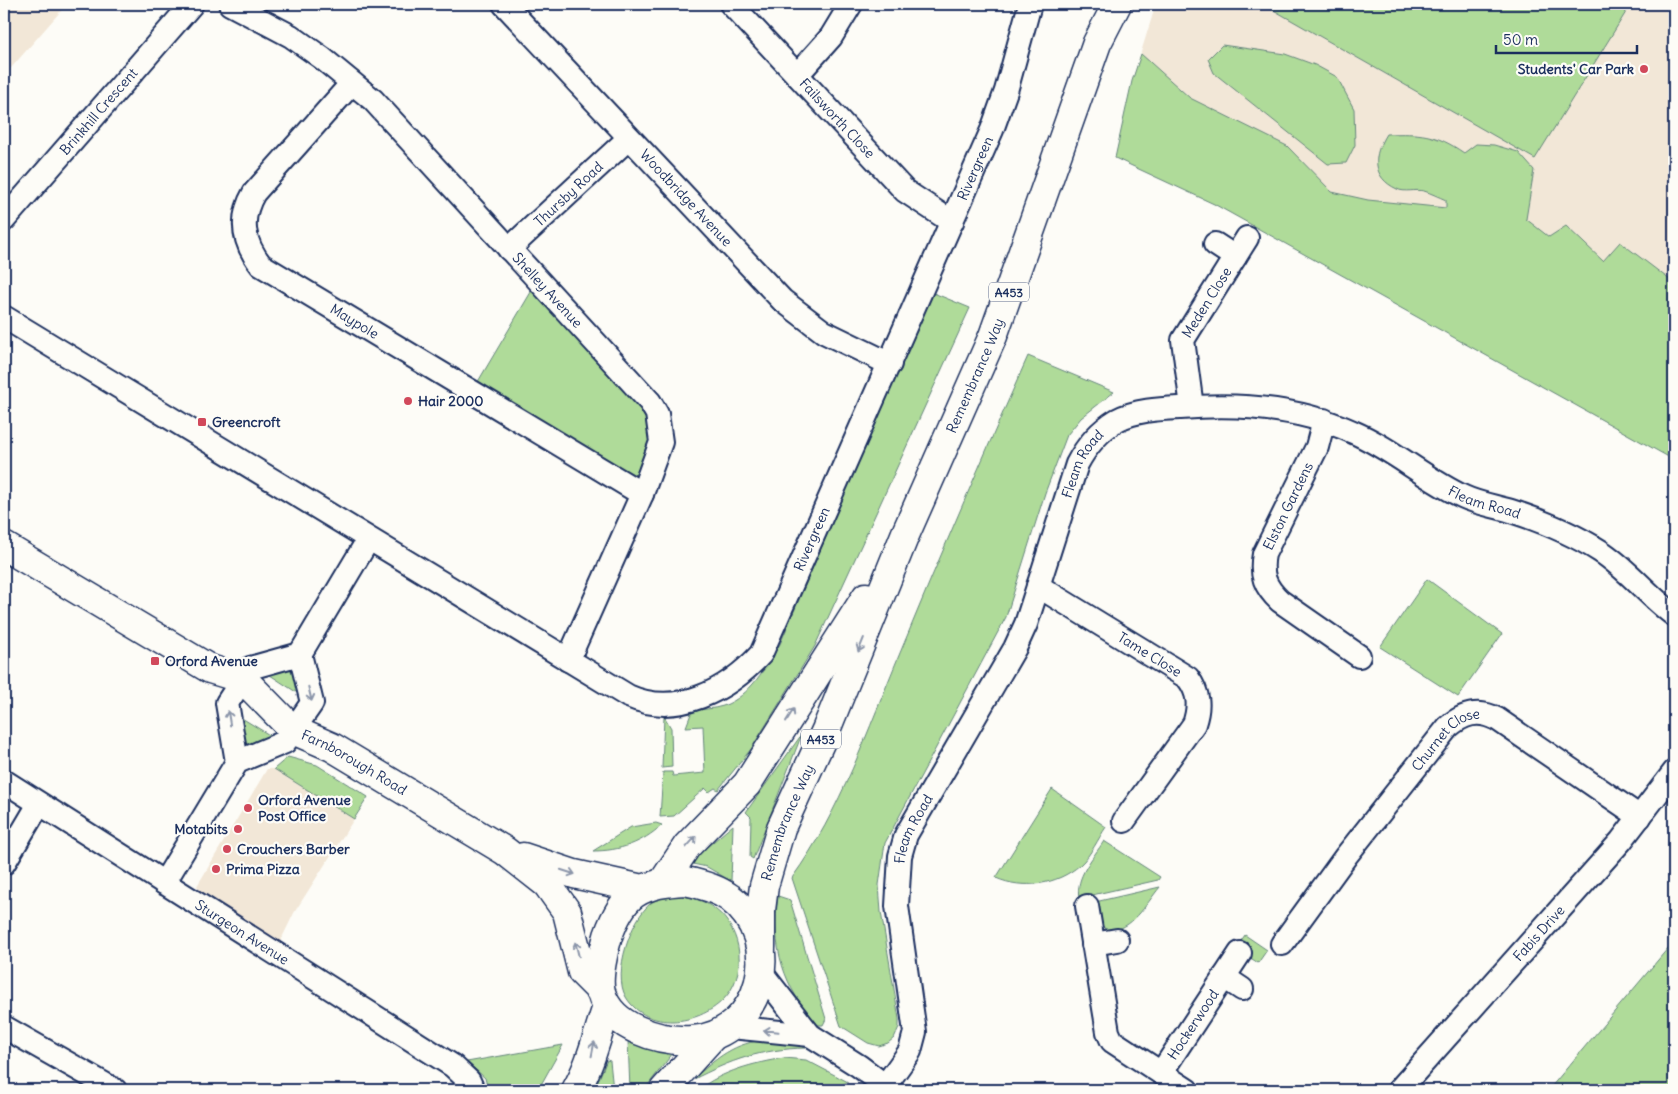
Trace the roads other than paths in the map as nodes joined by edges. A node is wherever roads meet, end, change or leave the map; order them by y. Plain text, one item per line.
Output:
1 (192, 4) edge
2 (230, 4) edge
3 (504, 4) edge
4 (731, 4) edge
5 (851, 4) edge
6 (1030, 4) edge
7 (1104, 4) edge
8 (1117, 4) edge
9 (1097, 43) junction
10 (797, 75) junction
11 (352, 83) junction
12 (629, 138) junction
13 (4, 220) edge
14 (952, 222) junction
15 (1247, 238) dead end
16 (1215, 244) dead end
17 (509, 249) junction
18 (1235, 257) junction
19 (4, 317) edge
20 (890, 364) junction
21 (1192, 407) junction
22 (1324, 420) junction
23 (642, 494) junction
24 (905, 535) junction
25 (368, 540) junction
26 (4, 546) edge
27 (1038, 586) junction
28 (1674, 615) edge
29 (1344, 653) dead end
30 (300, 654) junction
31 (568, 660) junction
32 (243, 679) junction
33 (293, 730) junction
34 (237, 762) junction
35 (1674, 772) edge
36 (4, 782) edge
37 (39, 804) junction
38 (1137, 813) dead end
39 (1640, 817) junction
40 (505, 851) junction
41 (4, 863) edge
42 (164, 883) junction
43 (652, 886) junction
44 (1087, 906) dead end
45 (1117, 940) dead end
46 (1092, 944) junction
47 (1282, 944) dead end
48 (1240, 953) dead end
49 (761, 960) junction
50 (604, 998) junction
51 (4, 1027) edge
52 (721, 1032) junction
53 (810, 1035) junction
54 (1161, 1073) junction
55 (888, 1088) edge
56 (115, 1090) edge
57 (473, 1090) edge
58 (576, 1090) edge
59 (664, 1090) edge
60 (1187, 1090) edge
61 (1399, 1090) edge

1 - 13 street, Brinkhill Crescent
2 - 11 street, Shelley Avenue
3 - 12 street, Woodbridge Avenue
4 - 10 street, Failsworth Close
5 - 10 street
6 - 14 street, Rivergreen
7 - 9 main road, Remembrance Way / A453
8 - 9 main road, Remembrance Way / A453
9 - 24 main road, Remembrance Way / A453
10 - 14 street, Failsworth Close
11 - 17 street, Shelley Avenue
11 - 23 street, Maypole
12 - 17 street, Thursby Road
12 - 20 street, Woodbridge Avenue
14 - 20 street, Rivergreen
15 - 18 street, Meden Close
16 - 18 street, Meden Close
17 - 23 street, Shelley Avenue
18 - 21 street, Meden Close
19 - 25 street
20 - 31 street, Rivergreen
21 - 22 street, Fleam Road
21 - 27 street, Fleam Road
22 - 28 street, Fleam Road
22 - 29 street, Elston Gardens
23 - 31 street, Shelley Avenue
43 -> 24 main road, Remembrance Way / A453
24 -> 49 main road, Remembrance Way / A453
25 - 30 street
25 - 31 street, Rivergreen
26 - 32 main road, Farnborough Road
27 - 38 street, Tame Close
27 - 55 street, Fleam Road
30 - 32 street
30 -> 33 street
32 - 33 main road, Farnborough Road
34 -> 32 street
33 - 34 street
33 - 40 main road, Farnborough Road
34 - 42 street
35 - 39 street, Fabis Drive
36 - 37 street, Sturgeon Avenue
37 - 41 street
37 - 42 street, Sturgeon Avenue
39 - 47 street, Churnet Close
39 - 61 street, Fabis Drive
40 -> 43 main road, Farnborough Road
50 -> 40 main road, Farnborough Road
42 - 57 street, Sturgeon Avenue
43 - 49 main road
43 - 50 main road
44 - 46 street
45 - 46 street
46 - 54 street
48 - 54 street, Hockerwood
49 - 52 main road
49 - 53 street
50 - 52 main road
58 -> 50 main road
51 - 56 street
53 -> 52 street
52 - 59 main road
53 - 55 street
54 - 60 street

